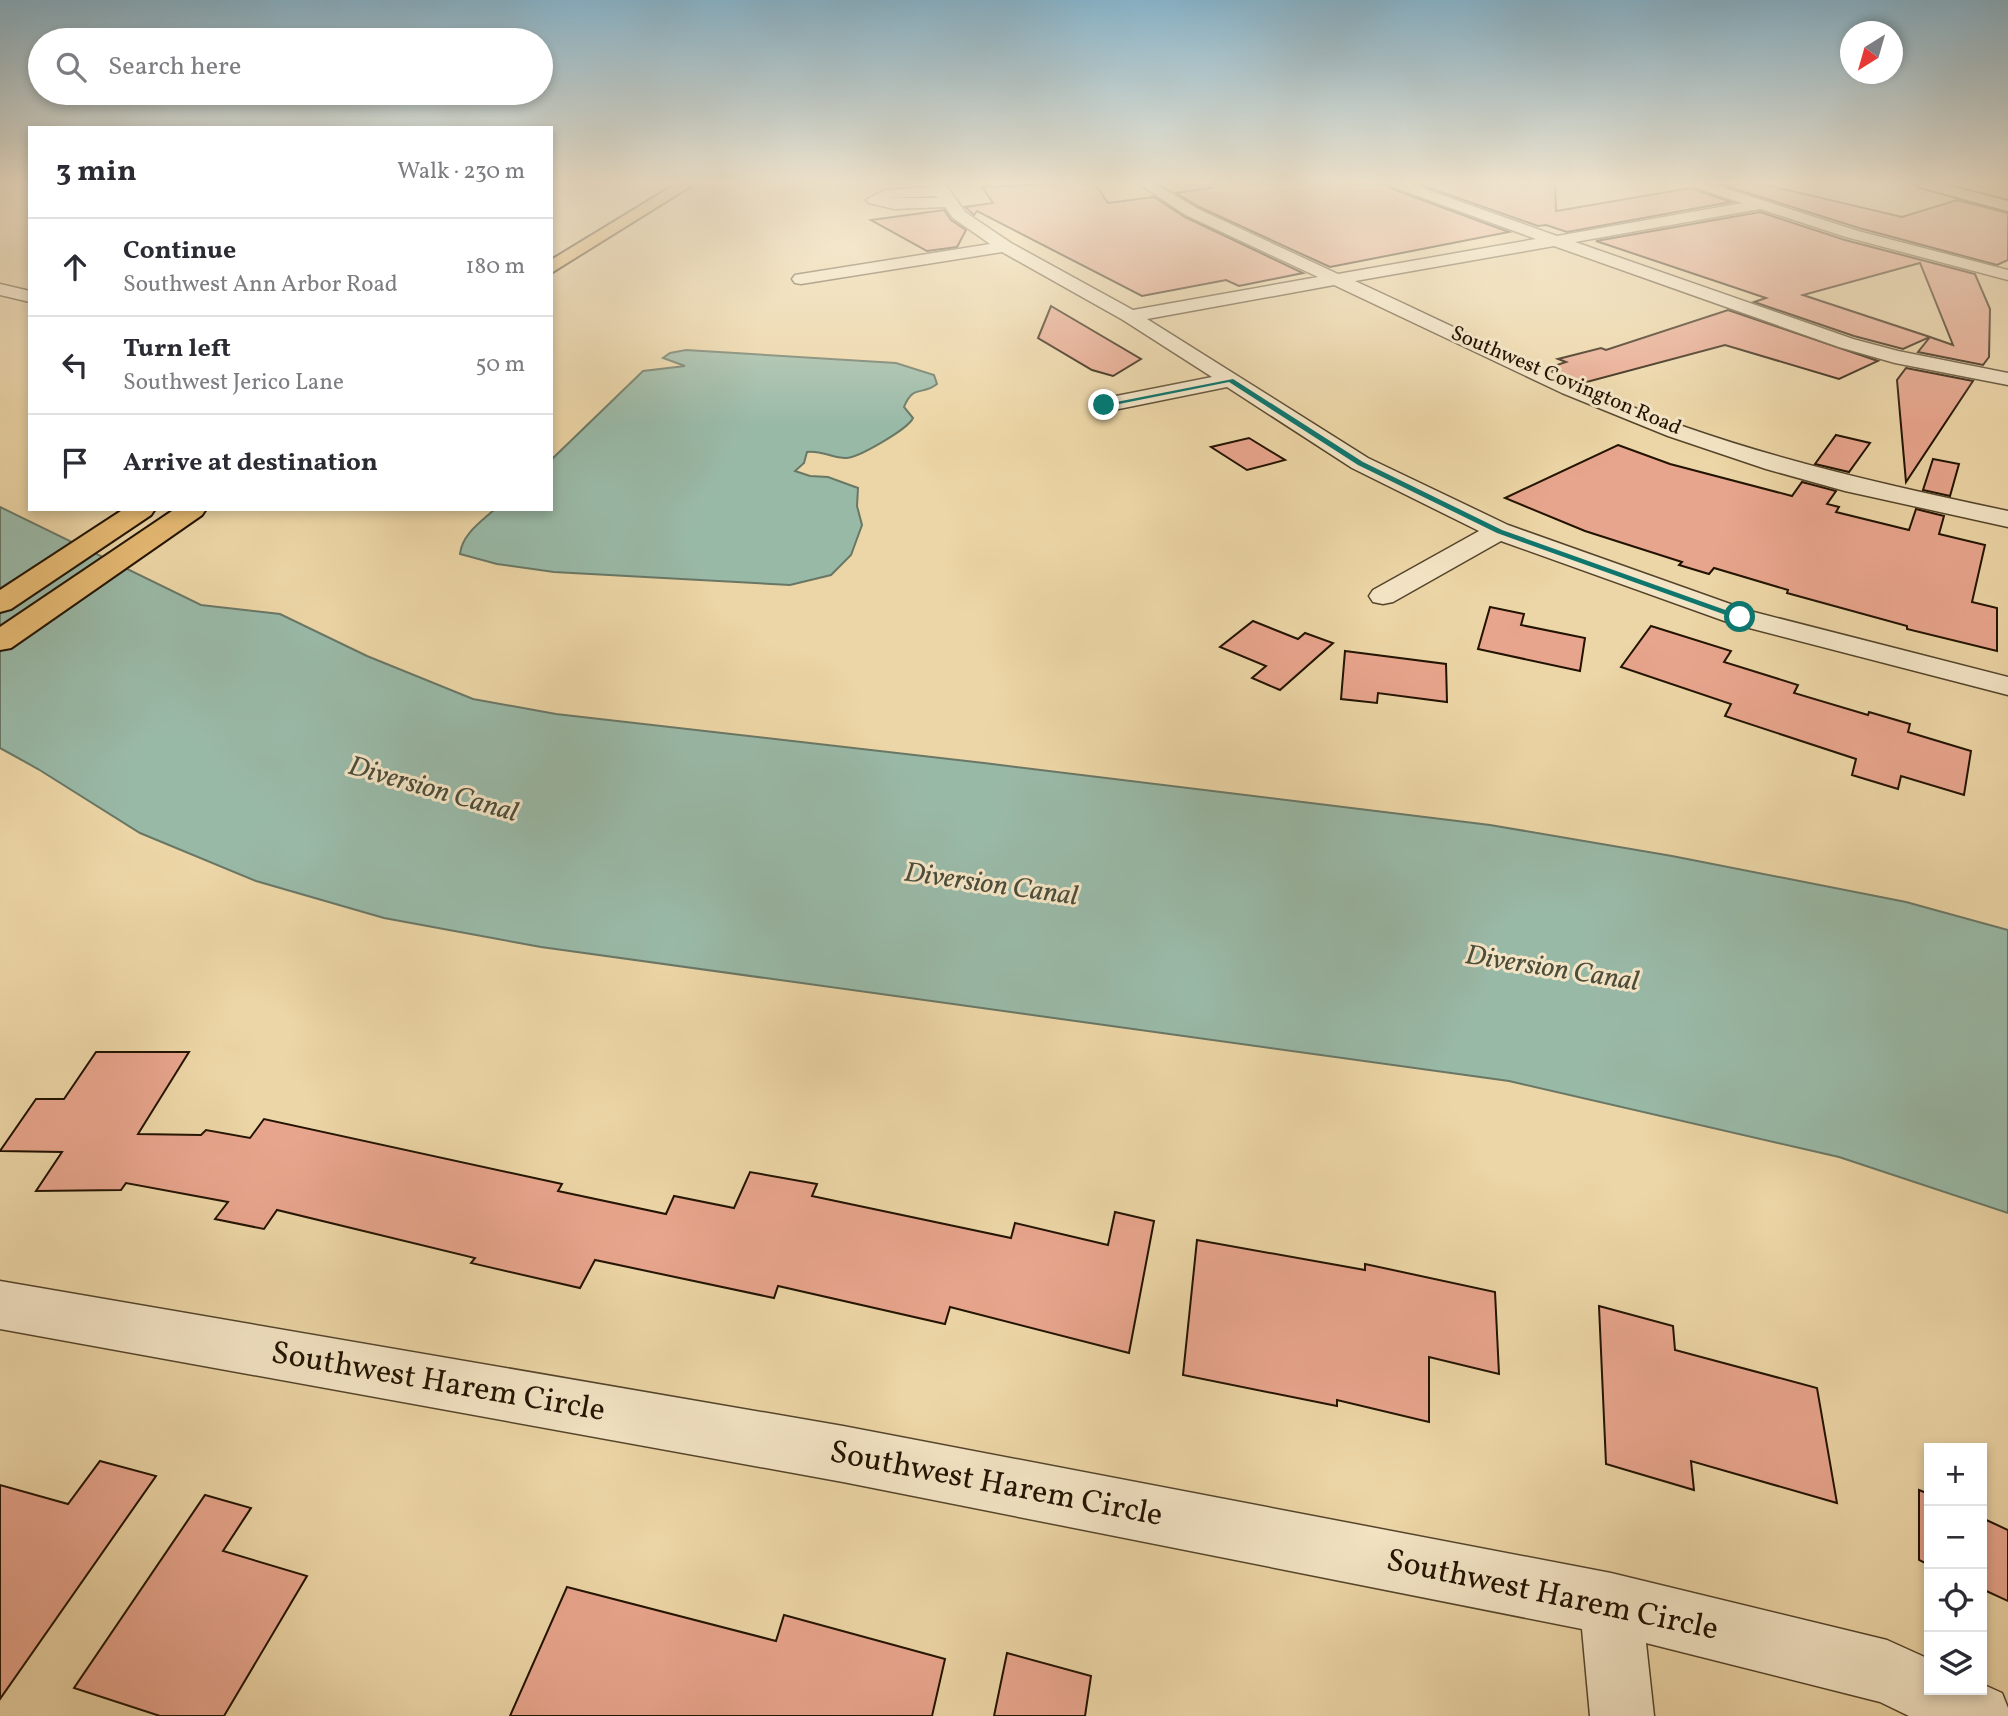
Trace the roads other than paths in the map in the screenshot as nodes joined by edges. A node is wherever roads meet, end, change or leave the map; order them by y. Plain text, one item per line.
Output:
1 (897, 264) edge
2 (1036, 264) edge
3 (1305, 264) edge
4 (1427, 264) edge
5 (1623, 264) edge
6 (1963, 264) edge
7 (1987, 271) junction
8 (2008, 275) edge
9 (802, 279) dead end
10 (1337, 279) junction
11 (1962, 280) dead end
12 (0, 289) edge
13 (28, 296) edge
14 (1130, 316) junction
15 (2008, 379) edge
16 (1230, 380) junction
17 (1104, 405) dead end
18 (139, 511) edge
19 (190, 511) edge
20 (2008, 519) edge
21 (1499, 531) junction
22 (1383, 596) dead end
23 (0, 603) edge
24 (0, 642) edge
25 (2008, 686) edge
26 (0, 1305) edge
27 (1611, 1605) junction
28 (1622, 1716) edge
29 (1979, 1716) edge

1 - 9 street
2 - 14 street
3 - 10 street, Southwest Covington Road
4 - 10 street
5 - 15 street
6 - 7 street
7 - 8 street
7 - 11 street
10 - 14 street
10 - 20 street, Southwest Covington Road
12 - 13 street
14 - 16 street
16 - 17 street
16 - 21 street
18 - 23 highway
19 - 24 highway
21 - 22 street
21 - 25 street
26 - 27 street, Southwest Harem Circle
27 - 28 street
27 - 29 street, Southwest Harem Circle

